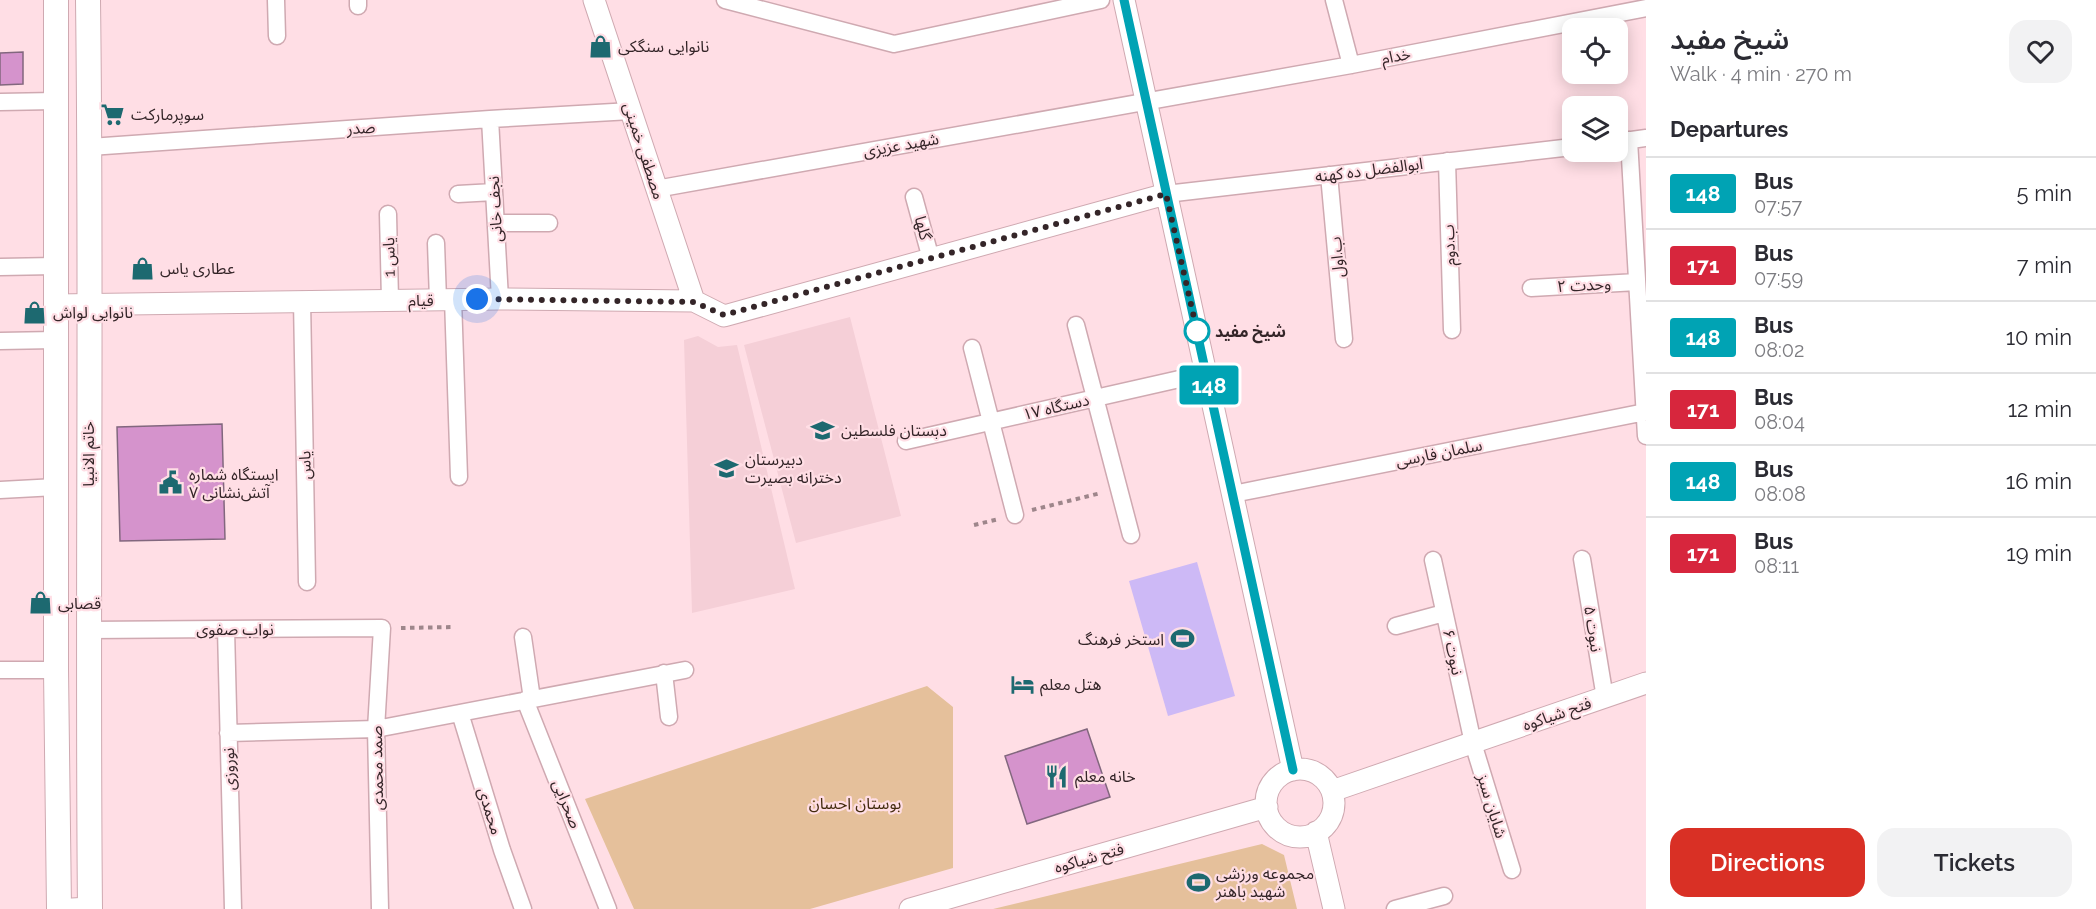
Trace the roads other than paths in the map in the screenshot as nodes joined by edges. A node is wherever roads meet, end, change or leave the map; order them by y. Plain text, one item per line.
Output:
1 (56, 0) edge
2 (88, 0) edge
3 (276, 0) edge
4 (594, 0) edge
5 (725, 0) edge
6 (1101, 0) edge
7 (1124, 0) edge
8 (1334, 0) edge
9 (1646, 8) edge
10 (277, 36) dead end
11 (1351, 65) junction
12 (54, 101) junction
13 (0, 102) edge
14 (1146, 102) junction
15 (631, 111) junction
16 (490, 119) junction
17 (1631, 140) edge
18 (90, 147) junction
19 (1562, 148) edge
20 (1447, 161) junction
21 (1329, 175) junction
22 (656, 189) junction
23 (494, 192) junction
24 (458, 194) dead end
25 (1166, 194) junction
26 (914, 197) dead end
27 (388, 214) dead end
28 (1640, 221) edge
29 (496, 222) junction
30 (549, 223) dead end
31 (436, 243) dead end
32 (931, 259) junction
33 (55, 266) junction
34 (0, 267) edge
35 (1637, 282) junction
36 (1531, 288) dead end
37 (445, 299) junction
38 (500, 299) junction
39 (302, 300) junction
40 (390, 300) junction
41 (694, 302) junction
42 (88, 304) junction
43 (55, 305) junction
44 (1076, 326) dead end
45 (1643, 329) edge
46 (1452, 330) dead end
47 (1344, 339) dead end
48 (55, 340) junction
49 (0, 341) edge
50 (972, 348) dead end
51 (1206, 373) junction
52 (1095, 398) junction
53 (1645, 412) edge
54 (991, 421) junction
55 (1646, 430) edge
56 (1646, 436) edge
57 (906, 441) dead end
58 (459, 477) dead end
59 (56, 487) junction
60 (0, 490) edge
61 (1233, 494) junction
62 (1015, 515) road end
63 (1131, 535) dead end
64 (1582, 559) dead end
65 (1433, 560) dead end
66 (307, 582) dead end
67 (1444, 613) junction
68 (1396, 626) dead end
69 (382, 628) joint
70 (226, 629) junction
71 (88, 630) junction
72 (523, 637) dead end
73 (0, 670) edge
74 (56, 670) junction
75 (685, 670) dead end
76 (664, 674) junction
77 (1646, 683) edge
78 (1605, 698) junction
79 (528, 700) junction
80 (460, 713) junction
81 (669, 717) dead end
82 (376, 729) junction
83 (228, 733) junction
84 (1473, 743) junction
85 (1293, 770) junction
86 (1332, 791) junction
87 (1267, 807) junction
88 (1316, 832) junction
89 (1512, 870) dead end
90 (1444, 896) dead end
91 (59, 909) edge
92 (84, 909) edge
93 (233, 909) edge
94 (380, 909) edge
95 (523, 909) edge
96 (608, 909) edge
97 (910, 909) edge
98 (1334, 909) edge
99 (1395, 909) edge

1 - 12 main road, خاتم الانبیا
2 - 18 main road, خاتم الانبیا
3 - 10 street
4 - 15 street, مصطفی خمینی
5 - 6 street
7 - 14 street
8 - 11 street
9 - 11 street, خدام
11 - 14 street, خدام
12 - 13 street
12 - 33 main road, خاتم الانبیا
14 - 22 street, شهید عزیزی
14 - 25 street
15 - 16 street, صدر
15 - 22 street, مصطفی خمینی
16 - 18 street, صدر
16 - 23 street, نجف خانی
17 - 28 street
18 - 42 main road, خاتم الانبیا
19 - 20 street, ابوالفضل ده کهنه
20 - 21 street, ابوالفضل ده کهنه
20 - 46 street, ب.دوم
21 - 25 street, ابوالفضل ده کهنه
21 - 47 street, ب.اول
22 - 41 street, مصطفی خمینی
23 - 24 street
23 - 29 street, نجف خانی
25 - 32 street, قیام
25 - 51 street
26 - 32 street, گلها
27 - 40 street, یاس 1
28 - 35 street
29 - 30 street
29 - 38 street, نجف خانی
31 - 37 street
32 - 41 street, قیام
33 - 34 street
33 - 43 main road, خاتم الانبیا
35 - 36 street, وحدت ۲
35 - 45 street
37 - 38 street, قیام
37 - 40 street, قیام
37 - 58 street
38 - 41 street, قیام
39 - 40 street, قیام
39 - 42 street, قیام
39 - 66 street, یاس
42 - 43 street, قیام
42 - 71 main road, خاتم الانبیا
43 - 48 main road, خاتم الانبیا
44 - 52 street
45 - 53 street
48 - 49 street
48 - 59 main road, خاتم الانبیا
50 - 54 street
51 - 52 street, ۱۷ دستگاه
51 - 61 street
52 - 54 street, ۱۷ دستگاه
52 - 63 street
53 - 55 street
53 - 61 street, سلمان فارسی
54 - 57 street, ۱۷ دستگاه
54 - 62 street
55 - 56 street
59 - 60 street
59 - 74 main road, خاتم الانبیا
61 - 85 street
64 - 78 street, نبوت ۵
65 - 67 street, نبوت ۶
67 - 68 street
67 - 84 street, نبوت ۶
69 - 70 street, نواب صفوی
69 - 82 street, صمد محمدی
70 - 71 street, نواب صفوی
70 - 83 street, نوروزی
71 - 92 main road, خاتم الانبیا
72 - 79 street, صحرایی
73 - 74 street
74 - 91 main road, خاتم الانبیا
75 - 76 street
76 - 79 street
76 - 81 street
77 - 78 street, فتح شیاکوه
78 - 84 street, فتح شیاکوه
79 - 80 street
79 - 96 street, صحرایی
80 - 82 street
80 - 95 street, محمدی
82 - 83 street
82 - 94 street, صمد محمدی
83 - 93 street, نوروزی
84 - 86 street, فتح شیاکوه
84 - 89 street, شایان سبز
85 - 86 street
85 - 87 street
86 - 88 street
87 - 88 street
87 - 97 street, فتح شیاکوه
88 - 98 street
90 - 99 street

